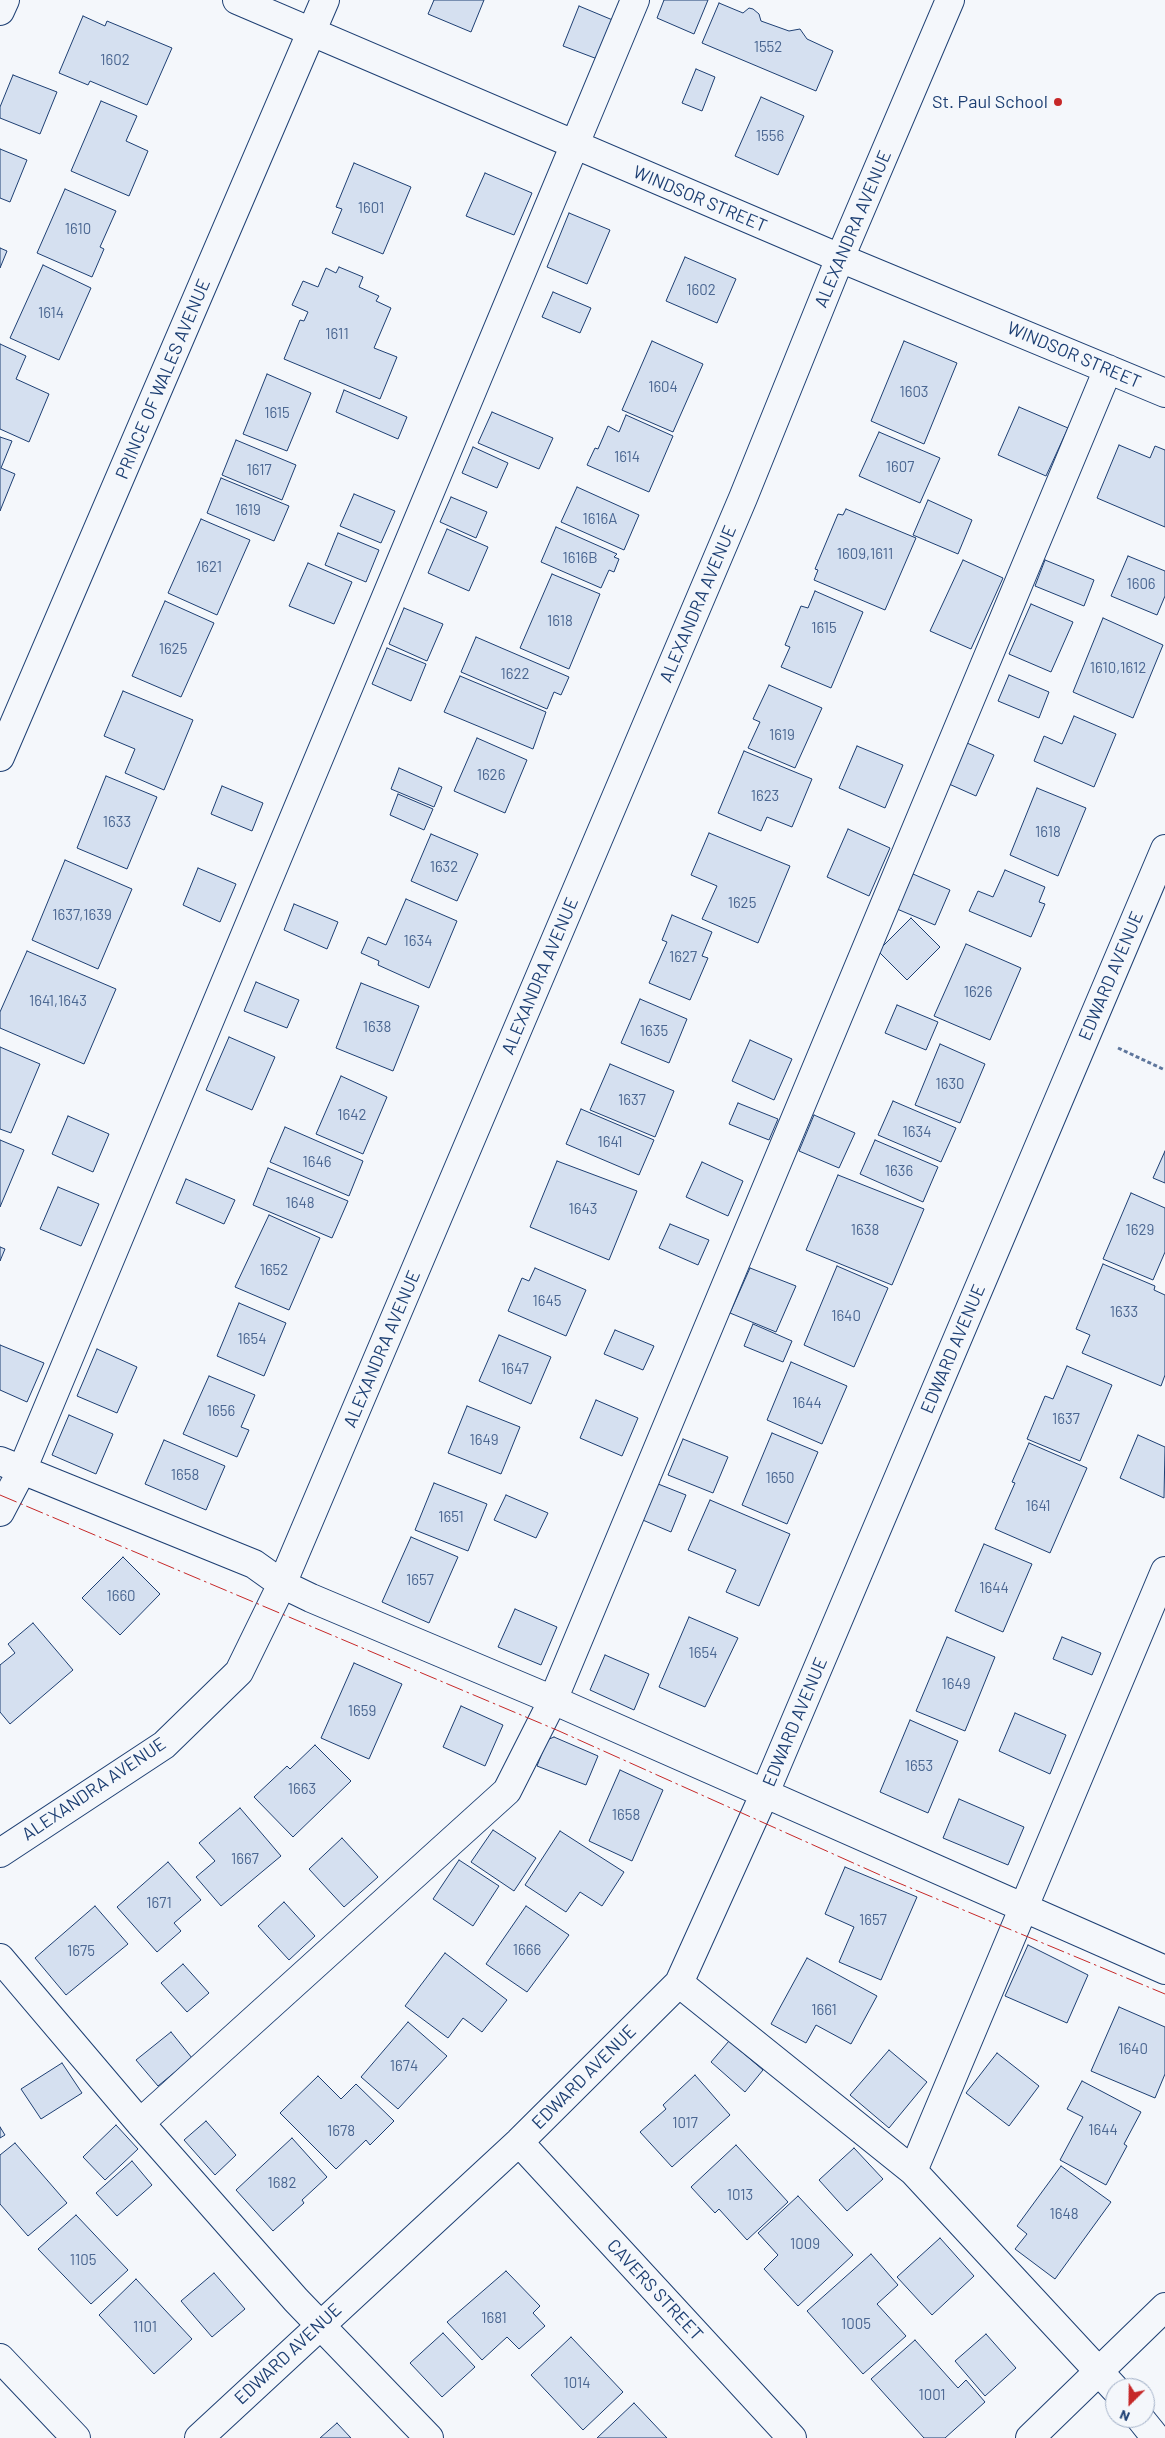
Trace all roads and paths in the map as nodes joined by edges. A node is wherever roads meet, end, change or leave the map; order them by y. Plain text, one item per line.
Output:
1 (5, 0) edge
2 (237, 0) edge
3 (325, 0) edge
4 (635, 0) edge
5 (950, 0) edge
6 (0, 11) edge
7 (312, 31) junction
8 (574, 145) junction
9 (840, 258) junction
10 (1108, 369) junction
11 (1165, 393) edge
12 (0, 757) edge
13 (1165, 849) edge
14 (1121, 1050) dead end
15 (1165, 1070) edge
16 (11, 1466) edge
17 (0, 1512) edge
18 (1165, 1571) edge
19 (282, 1584) junction
20 (553, 1700) junction
21 (764, 1795) junction
22 (0, 1853) edge
23 (1022, 1907) junction
24 (0, 1958) edge
25 (1165, 1970) edge
26 (679, 1983) junction
27 (140, 2123) junction
28 (518, 2142) junction
29 (912, 2170) junction
30 (1165, 2307) edge
31 (320, 2324) junction
32 (0, 2358) edge
33 (1106, 2378) edge
34 (1110, 2378) edge
35 (1105, 2382) edge
36 (1148, 2428) edge
37 (76, 2438) edge
38 (199, 2438) edge
39 (429, 2438) edge
40 (792, 2438) edge
41 (1030, 2438) edge
42 (1156, 2438) edge

1 - 6 street
2 - 7 street, WINDSOR STREET
3 - 7 street, PRINCE OF WALES AVENUE
4 - 8 street
5 - 9 street, ALEXANDRA AVENUE
7 - 8 street, WINDSOR STREET
7 - 12 street, PRINCE OF WALES AVENUE
8 - 9 street, WINDSOR STREET
8 - 16 street
9 - 10 street, WINDSOR STREET
9 - 19 street, ALEXANDRA AVENUE
10 - 11 street, WINDSOR STREET
10 - 20 street
13 - 21 street, EDWARD AVENUE
14 - 15 path
16 - 17 street
16 - 19 street
18 - 23 street
19 - 20 street
19 - 22 street, ALEXANDRA AVENUE
20 - 21 street
20 - 27 street
21 - 23 street
21 - 26 street, EDWARD AVENUE
23 - 25 street
23 - 29 street
24 - 27 street
26 - 28 street, EDWARD AVENUE
26 - 29 street
27 - 31 street
28 - 31 street, EDWARD AVENUE
28 - 40 street, CAVERS STREET
29 - 33 street
30 - 34 street
31 - 38 street, EDWARD AVENUE
31 - 39 street
32 - 37 street
35 - 41 street
36 - 42 street

